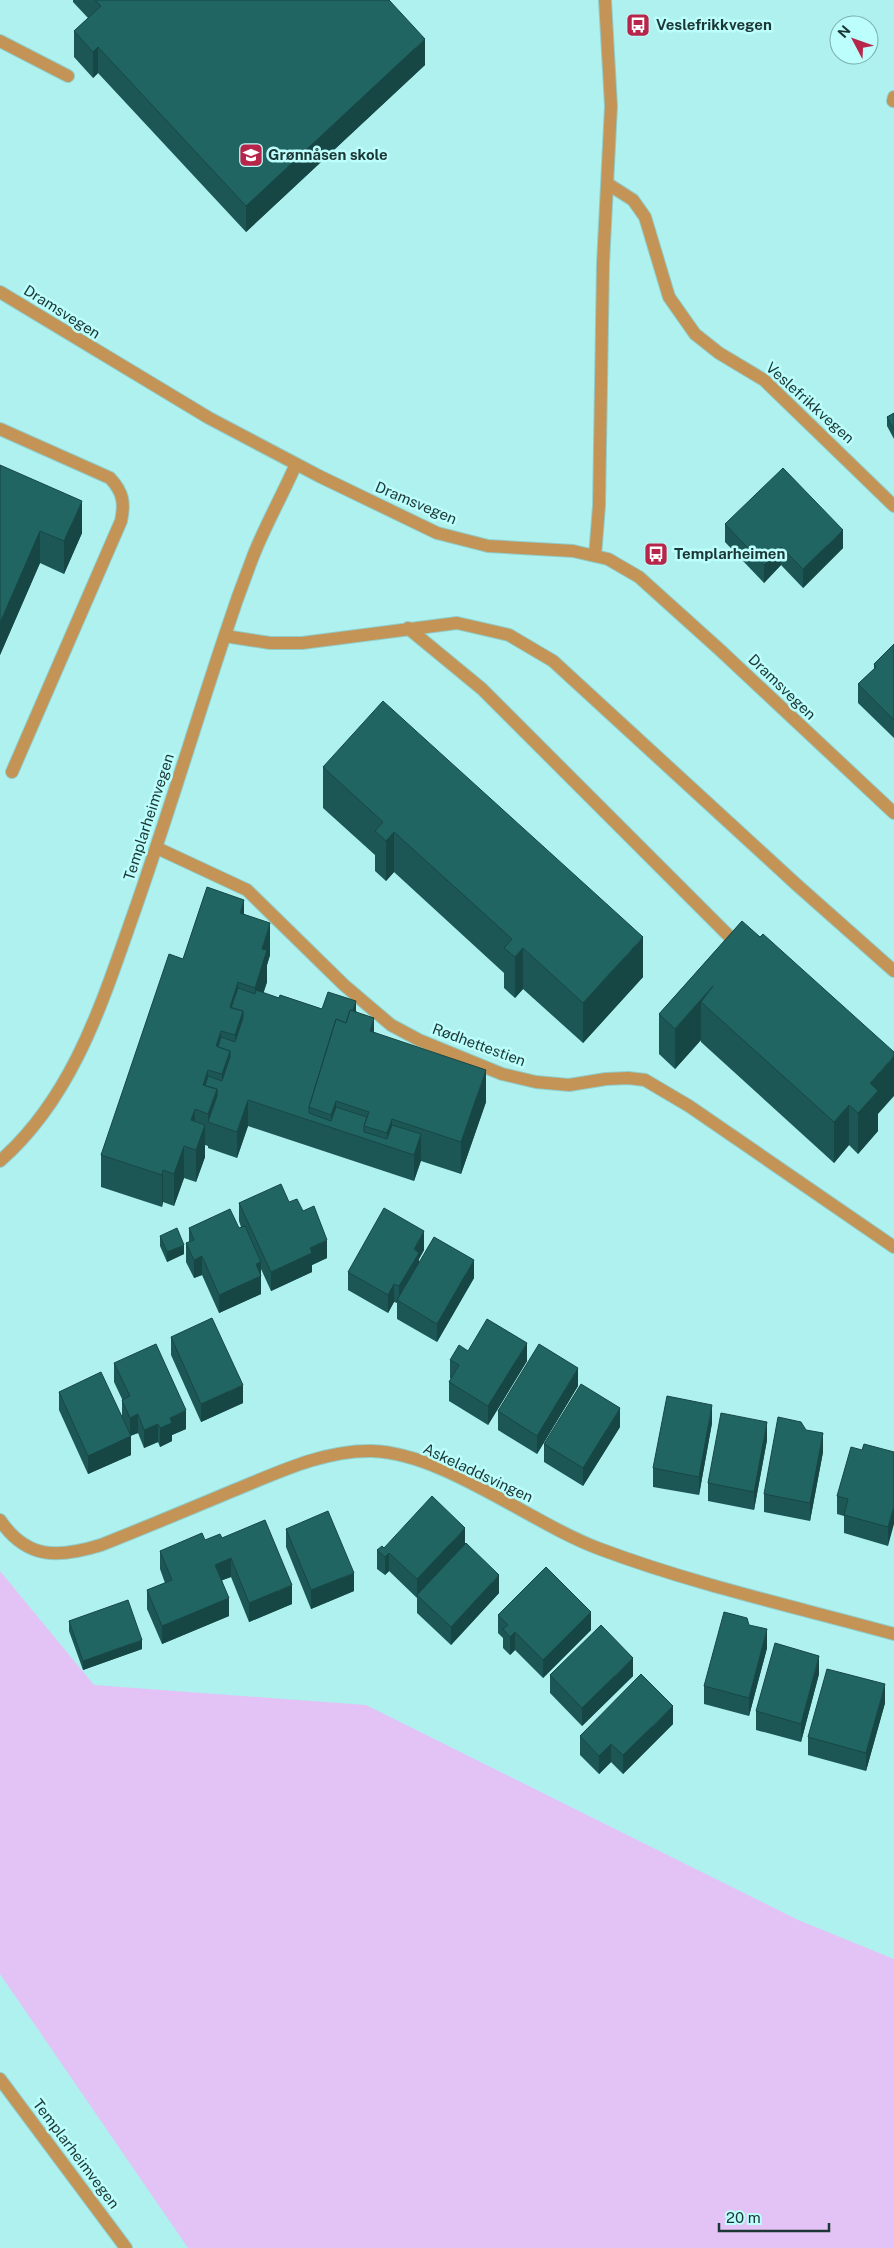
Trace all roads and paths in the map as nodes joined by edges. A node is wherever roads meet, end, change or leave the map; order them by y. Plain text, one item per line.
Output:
1 (605, 0) edge
2 (0, 41) edge
3 (68, 76) dead end
4 (608, 184) junction
5 (0, 292) edge
6 (0, 429) edge
7 (296, 464) junction
8 (894, 506) edge
9 (596, 556) junction
10 (408, 628) junction
11 (225, 636) junction
12 (12, 772) dead end
13 (894, 813) edge
14 (157, 848) junction
15 (749, 956) edge
16 (894, 971) edge
17 (0, 1161) edge
18 (894, 1247) edge
19 (0, 1520) edge
20 (894, 1634) edge
21 (0, 2079) edge
22 (126, 2248) edge

1 - 4 street
2 - 3 street
4 - 8 street, Veslefrikkvegen
4 - 9 street
5 - 7 street, Dramsvegen
6 - 12 street
7 - 9 street, Dramsvegen
7 - 11 street, Templarheimvegen
9 - 13 street, Dramsvegen
10 - 11 street
10 - 15 street
10 - 16 street
11 - 14 street, Templarheimvegen
14 - 17 street, Templarheimvegen
14 - 18 street, Rødhettestien
19 - 20 street, Askeladdsvingen
21 - 22 street, Templarheimvegen

